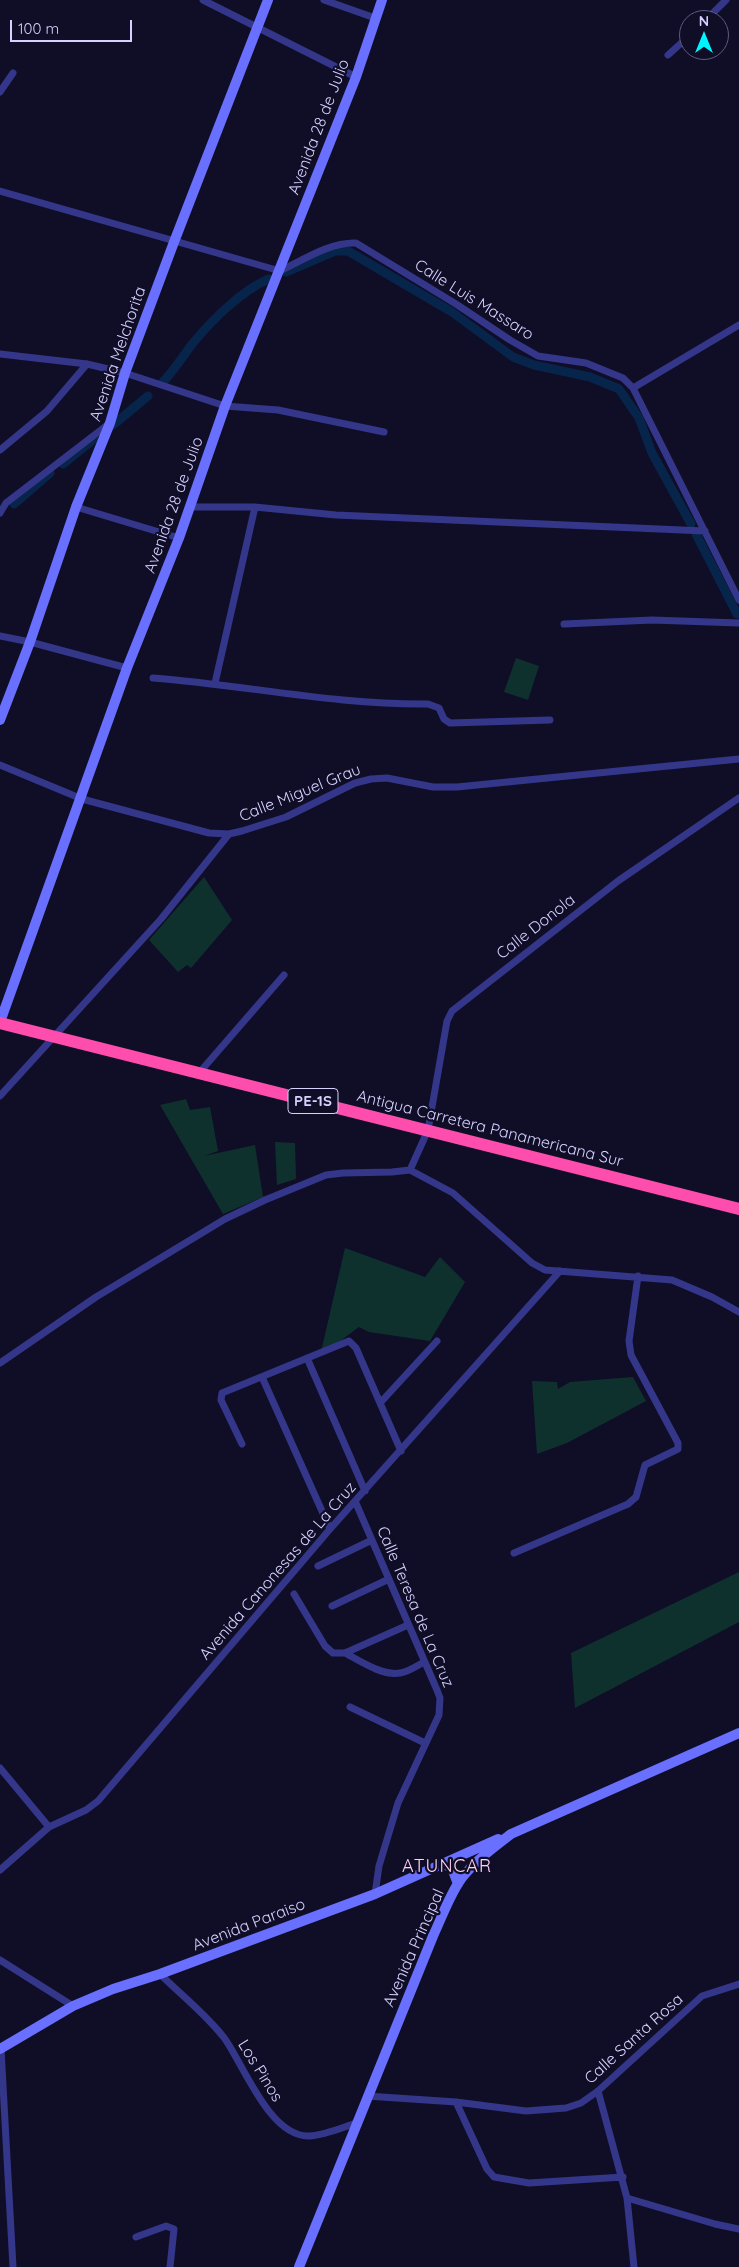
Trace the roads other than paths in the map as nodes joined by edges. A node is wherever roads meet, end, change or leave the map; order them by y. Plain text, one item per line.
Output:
1 (203, 0) edge
2 (268, 0) edge
3 (324, 0) edge
4 (382, 0) edge
5 (726, 0) edge
6 (716, 10) edge
7 (375, 18) junction
8 (258, 27) junction
9 (679, 45) edge
10 (668, 55) dead end
11 (13, 73) dead end
12 (356, 77) junction
13 (0, 92) edge
14 (0, 191) edge
15 (174, 242) junction
16 (280, 271) junction
17 (739, 325) edge
18 (0, 354) edge
19 (87, 364) junction
20 (125, 373) junction
21 (633, 388) junction
22 (225, 406) junction
23 (110, 423) junction
24 (384, 432) dead end
25 (0, 450) edge
26 (3, 502) edge
27 (76, 507) junction
28 (190, 507) junction
29 (255, 507) junction
30 (0, 513) edge
31 (705, 531) junction
32 (179, 538) junction
33 (739, 600) edge
34 (739, 623) edge
35 (564, 624) dead end
36 (0, 636) edge
37 (30, 642) junction
38 (127, 668) junction
39 (153, 678) dead end
40 (215, 684) junction
41 (0, 720) edge
42 (550, 720) dead end
43 (739, 759) edge
44 (0, 765) edge
45 (739, 798) edge
46 (82, 799) junction
47 (229, 834) junction
48 (284, 975) dead end
49 (0, 1022) edge
50 (54, 1036) junction
51 (199, 1072) junction
52 (0, 1096) edge
53 (428, 1130) junction
54 (410, 1170) junction
55 (739, 1209) edge
56 (560, 1271) junction
57 (638, 1276) junction
58 (739, 1312) edge
59 (437, 1341) dead end
60 (307, 1358) junction
61 (0, 1363) edge
62 (262, 1377) junction
63 (380, 1402) junction
64 (242, 1444) dead end
65 (401, 1450) junction
66 (366, 1491) junction
67 (355, 1501) junction
68 (330, 1529) junction
69 (372, 1540) junction
70 (514, 1553) dead end
71 (318, 1566) dead end
72 (389, 1579) junction
73 (294, 1594) dead end
74 (332, 1606) dead end
75 (408, 1625) junction
76 (345, 1653) junction
77 (424, 1662) junction
78 (350, 1707) dead end
79 (739, 1733) edge
80 (425, 1743) junction
81 (0, 1768) edge
82 (49, 1827) junction
83 (511, 1834) junction
84 (444, 1864) junction
85 (0, 1870) edge
86 (458, 1884) junction
87 (375, 1894) junction
88 (1, 1963) edge
89 (160, 1974) junction
90 (739, 1984) edge
91 (73, 2006) junction
92 (0, 2049) edge
93 (598, 2091) junction
94 (367, 2096) junction
95 (456, 2102) junction
96 (356, 2122) junction
97 (623, 2177) junction
98 (628, 2198) junction
99 (739, 2228) edge
100 (136, 2237) dead end
101 (13, 2267) edge
102 (170, 2267) edge
103 (299, 2267) edge
104 (634, 2267) edge

1 - 8 street
2 - 8 main road, Avenida Melchorita
3 - 7 street
4 - 7 main road, Avenida 28 de Julio
5 - 6 street
7 - 12 main road, Avenida 28 de Julio
8 - 12 street
8 - 15 main road, Avenida Melchorita
9 - 10 street
11 - 13 street
12 - 16 main road, Avenida 28 de Julio
14 - 15 street
15 - 16 street
15 - 20 main road, Avenida Melchorita
16 - 21 street, Calle Luis Massaro
16 - 22 main road, Avenida 28 de Julio
17 - 21 street
18 - 19 street
19 - 20 street
19 - 25 street
20 - 22 street
20 - 23 main road, Avenida Melchorita
21 - 31 street, Calle Luis Massaro
22 - 24 street
22 - 28 main road, Avenida 28 de Julio
23 - 26 street
23 - 27 main road, Avenida Melchorita
26 - 30 street
27 - 32 street
27 - 37 main road, Avenida Melchorita
28 - 29 street
28 - 32 main road, Avenida 28 de Julio
29 - 31 street
29 - 40 street
31 - 33 street, Calle Luis Massaro
32 - 38 main road, Avenida 28 de Julio
34 - 35 street
36 - 37 street
37 - 38 street
37 - 41 main road, Avenida Melchorita
38 - 46 main road, Avenida 28 de Julio
39 - 40 street
40 - 42 street
43 - 47 street, Calle Miguel Grau
44 - 46 street, Calle Miguel Grau
45 - 53 street, Calle Donola
46 - 47 street, Calle Miguel Grau
46 - 49 main road, Avenida 28 de Julio
47 - 50 street
48 - 51 street
49 - 50 highway, Antigua Carretera Panamericana Sur / PE-1S
50 - 51 highway, Antigua Carretera Panamericana Sur / PE-1S
50 - 52 street
51 - 53 highway, Antigua Carretera Panamericana Sur / PE-1S
53 - 54 street, Calle Donola
53 - 55 highway, Antigua Carretera Panamericana Sur / PE-1S
54 - 56 street
54 - 61 street
56 - 57 street
56 - 65 street, Avenida Canonesas de La Cruz
57 - 58 street
57 - 70 street
59 - 63 street
60 - 62 street
60 - 63 street
60 - 66 street
62 - 64 street
62 - 68 street
63 - 65 street
65 - 66 street, Avenida Canonesas de La Cruz
66 - 67 street, Avenida Canonesas de La Cruz
67 - 68 street, Avenida Canonesas de La Cruz
67 - 69 street, Calle Teresa de La Cruz
68 - 82 street, Avenida Canonesas de La Cruz
69 - 71 street
69 - 72 street, Calle Teresa de La Cruz
72 - 74 street
72 - 75 street, Calle Teresa de La Cruz
73 - 76 street
75 - 76 street
75 - 77 street, Calle Teresa de La Cruz
76 - 77 street
77 - 80 street, Calle Teresa de La Cruz
78 - 80 street
79 - 83 main road, Avenida Principal
80 - 87 street, Calle Teresa de La Cruz
81 - 82 street
82 - 85 street, Avenida Canonesas de La Cruz
83 - 84 main road, Avenida Paraiso
83 - 86 main road, Avenida Principal
84 - 86 main road
84 - 87 main road, Avenida Paraiso
86 - 94 main road, Avenida Principal
87 - 89 main road, Avenida Paraiso
88 - 91 street
89 - 91 main road, Avenida Paraiso
89 - 96 street, Los Pinos
90 - 93 street, Calle Santa Rosa
91 - 92 main road, Avenida Paraiso
92 - 101 street
93 - 95 street, Calle Santa Rosa
93 - 97 street
94 - 95 street, Calle Santa Rosa
94 - 96 main road, Avenida Principal
95 - 97 street
96 - 103 main road, Avenida Principal
97 - 98 street
98 - 99 street
98 - 104 street
100 - 102 street

